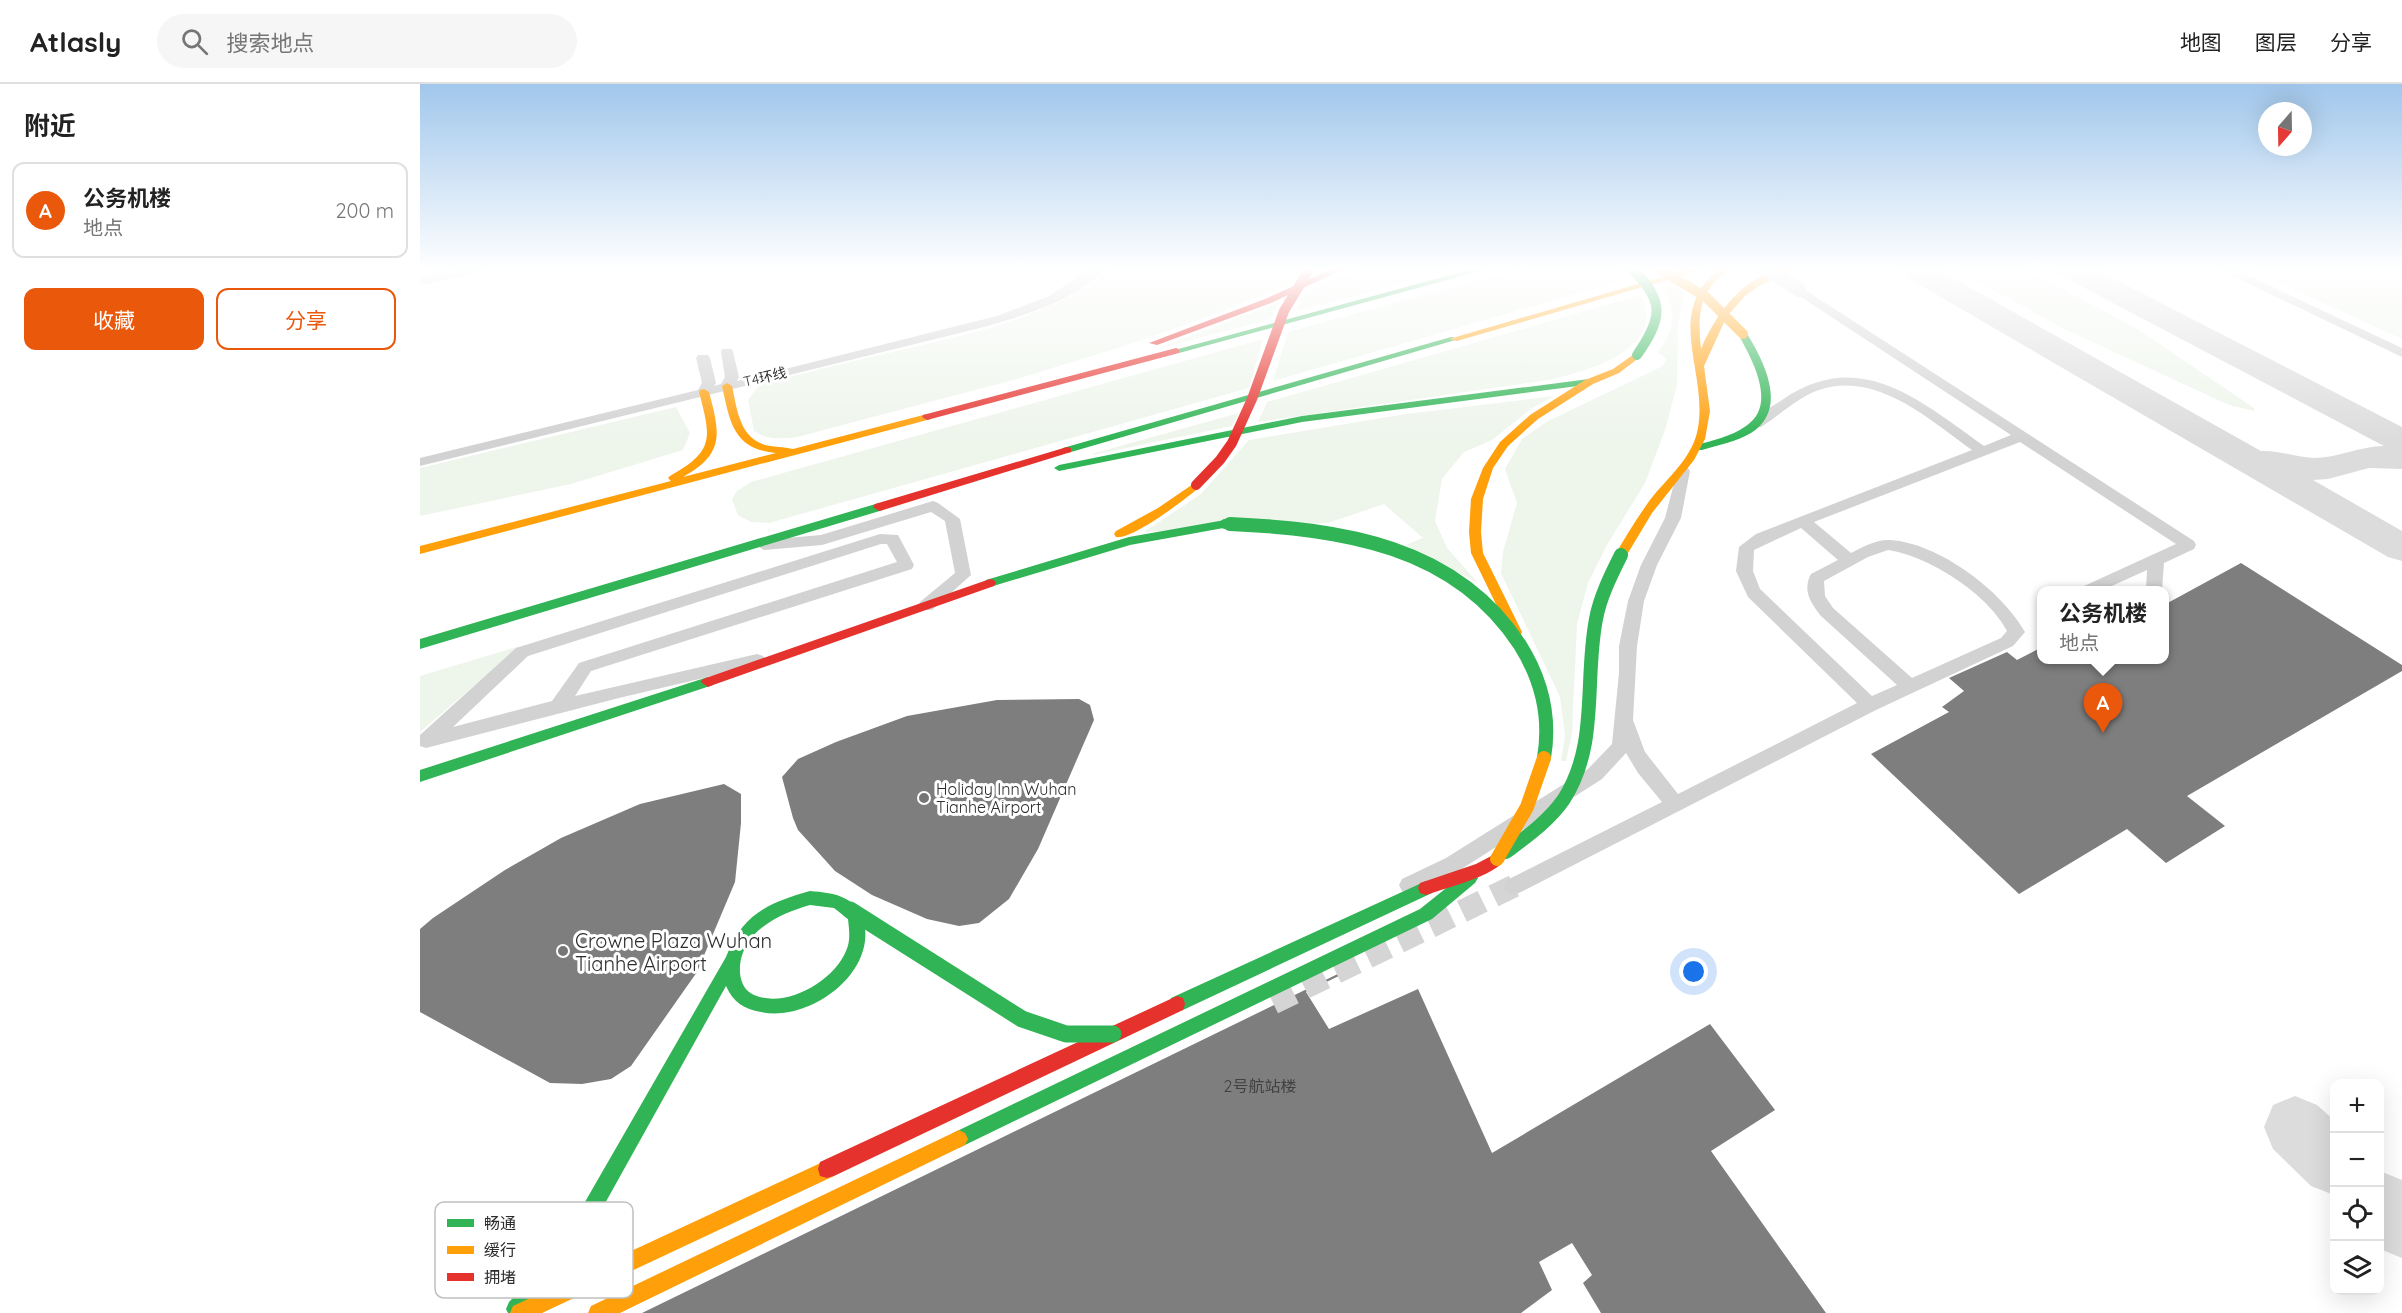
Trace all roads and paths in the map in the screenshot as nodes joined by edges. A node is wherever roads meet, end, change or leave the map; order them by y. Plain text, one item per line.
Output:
1 (978, 325) edge
2 (1204, 325) edge
3 (1278, 325) edge
4 (1279, 325) edge
5 (1502, 325) edge
6 (1657, 325) edge
7 (1692, 325) edge
8 (1716, 325) edge
9 (1734, 325) edge
10 (1853, 325) edge
11 (2345, 325) edge
12 (727, 352) dead end
13 (2402, 352) edge
14 (703, 358) dead end
15 (1700, 364) junction
16 (1589, 382) junction
17 (727, 386) junction
18 (1042, 387) junction
19 (704, 392) junction
20 (1756, 424) junction
21 (2022, 436) junction
22 (1698, 448) junction
23 (1982, 450) junction
24 (802, 451) junction
25 (420, 462) edge
26 (1683, 471) junction
27 (643, 493) junction
28 (923, 495) junction
29 (598, 505) junction
30 (1803, 521) junction
31 (446, 529) dead end
32 (754, 546) junction
33 (420, 549) edge
34 (1077, 554) junction
35 (2157, 560) junction
36 (1850, 561) junction
37 (646, 578) junction
38 (2101, 586) edge
39 (2154, 586) edge
40 (923, 609) junction
41 (496, 635) dead end
42 (1518, 636) junction
43 (420, 644) edge
44 (815, 647) junction
45 (1909, 686) junction
46 (1870, 705) junction
47 (558, 707) junction
48 (1625, 717) junction
49 (423, 742) edge
50 (420, 776) edge
51 (1675, 804) junction
52 (1497, 859) junction
53 (1481, 869) junction
54 (1514, 886) tunnel mouth
55 (850, 910) junction
56 (730, 963) junction
57 (1113, 1034) junction
58 (595, 1202) edge
59 (633, 1259) edge
60 (633, 1260) edge
61 (633, 1296) edge
62 (527, 1298) edge
63 (551, 1298) edge
64 (552, 1298) edge
65 (629, 1298) edge
66 (513, 1313) edge
67 (520, 1313) edge
68 (598, 1313) edge

1 - 17 street, T4环线
2 - 18 main road
3 - 34 main road, bridge
4 - 18 main road
5 - 28 main road
6 - 16 main road, bridge
7 - 15 main road
8 - 15 main road
9 - 20 main road, bridge
10 - 21 street, bridge
11 - 13 street
12 - 17 street
14 - 19 street
15 - 22 main road
16 - 28 main road
16 - 42 main road
17 - 19 street, T4环线
17 - 24 main road
18 - 24 main road
19 - 25 street, T4环线
19 - 27 main road
20 - 22 main road
20 - 23 street
21 - 23 street
21 - 35 street
22 - 26 main road
23 - 30 street
24 - 27 main road
26 - 48 street
26 - 52 main road, bridge
27 - 29 main road
28 - 32 main road
29 - 31 main road
29 - 33 main road
30 - 36 street
30 - 46 street
32 - 37 main road
32 - 40 street
34 - 40 main road
34 - 42 main road, bridge
35 - 38 street
35 - 39 street
36 - 45 street
36 - 45 street
37 - 41 main road
37 - 43 main road
40 - 44 main road
42 - 52 main road, bridge
44 - 47 street
44 - 50 main road
45 - 46 street
46 - 51 street
47 - 49 street
47 - 49 street
48 - 51 street
48 - 59 street
51 - 54 street
52 - 53 main road
53 - 57 main road
53 - 61 main road
55 - 56 main road
55 - 56 main road
55 - 57 main road, bridge
56 - 58 main road
57 - 60 main road
62 - 66 main road
63 - 67 street
64 - 67 main road
65 - 68 main road

